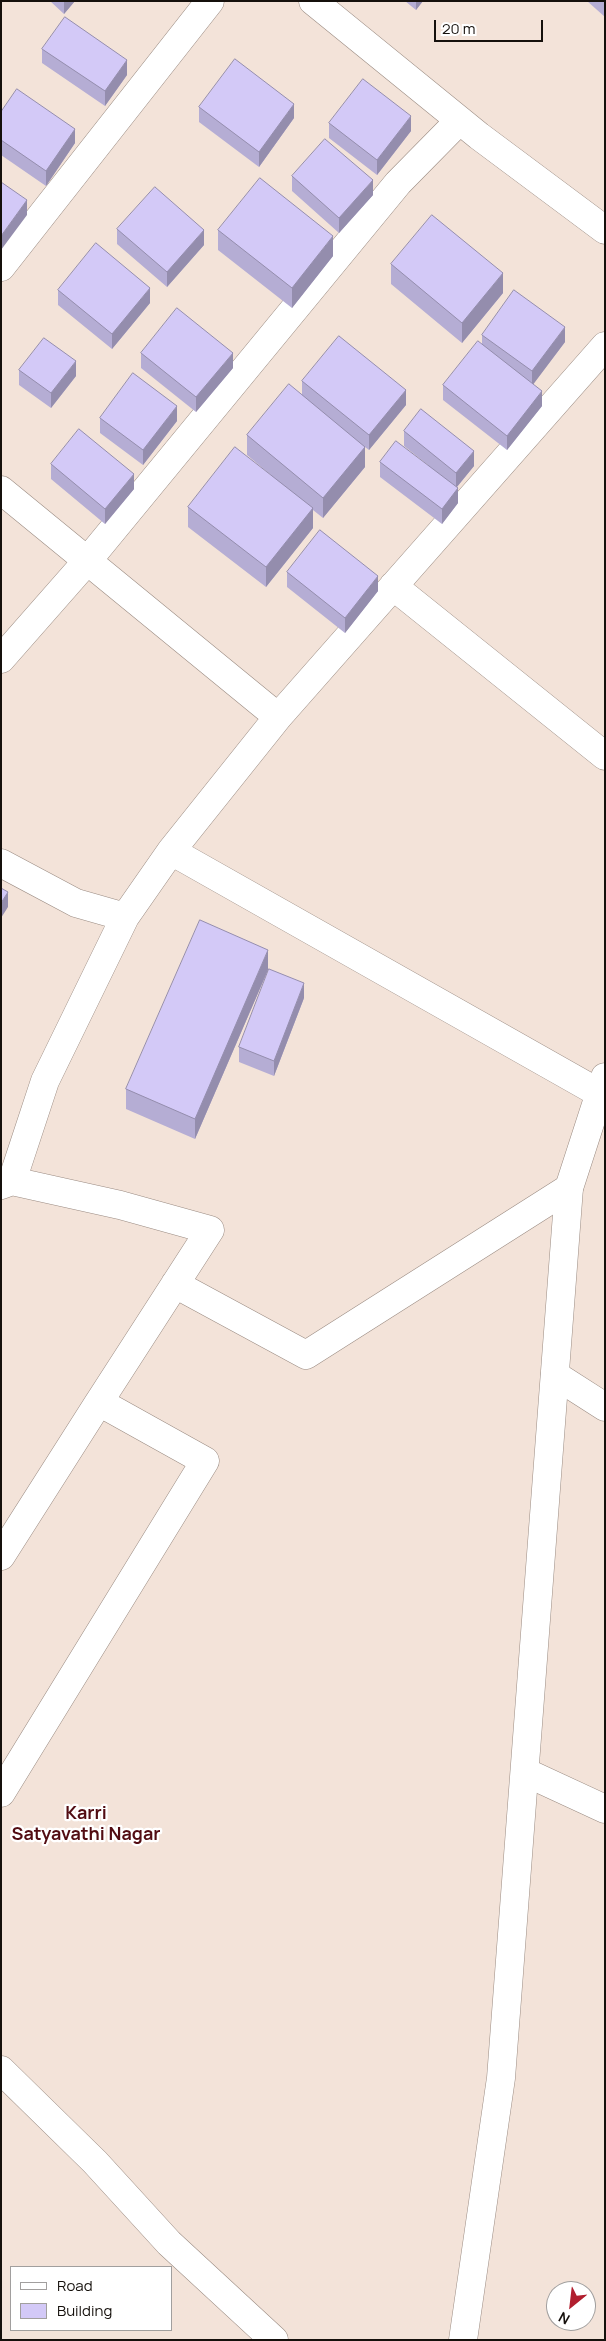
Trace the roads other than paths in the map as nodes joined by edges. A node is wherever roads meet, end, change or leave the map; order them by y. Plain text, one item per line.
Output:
1 (210, 1) edge
2 (313, 1) edge
3 (459, 120) junction
4 (605, 230) edge
5 (1, 268) edge
6 (605, 346) edge
7 (1, 490) edge
8 (88, 560) junction
9 (393, 586) junction
10 (1, 659) edge
11 (278, 717) junction
12 (605, 756) edge
13 (171, 852) junction
14 (1, 863) edge
15 (125, 917) junction
16 (602, 1085) edge
17 (7, 1183) edge
18 (569, 1188) junction
19 (175, 1284) junction
20 (555, 1375) junction
21 (100, 1402) junction
22 (605, 1407) edge
23 (1, 1556) edge
24 (525, 1772) junction
25 (1, 1793) edge
26 (605, 1809) edge
27 (1, 2070) edge
28 (274, 2340) edge
29 (463, 2340) edge

1 - 5 street
2 - 3 street
3 - 4 street
3 - 8 street
6 - 9 street
7 - 8 street
8 - 10 street
8 - 11 street
9 - 11 street
9 - 12 street
11 - 13 street
13 - 15 street
13 - 16 street
14 - 15 street
15 - 17 street
16 - 18 street
17 - 19 street
18 - 19 street
18 - 20 street
19 - 21 street
20 - 22 street
20 - 24 street
21 - 23 street
21 - 25 street
24 - 26 street
24 - 29 street
27 - 28 street

